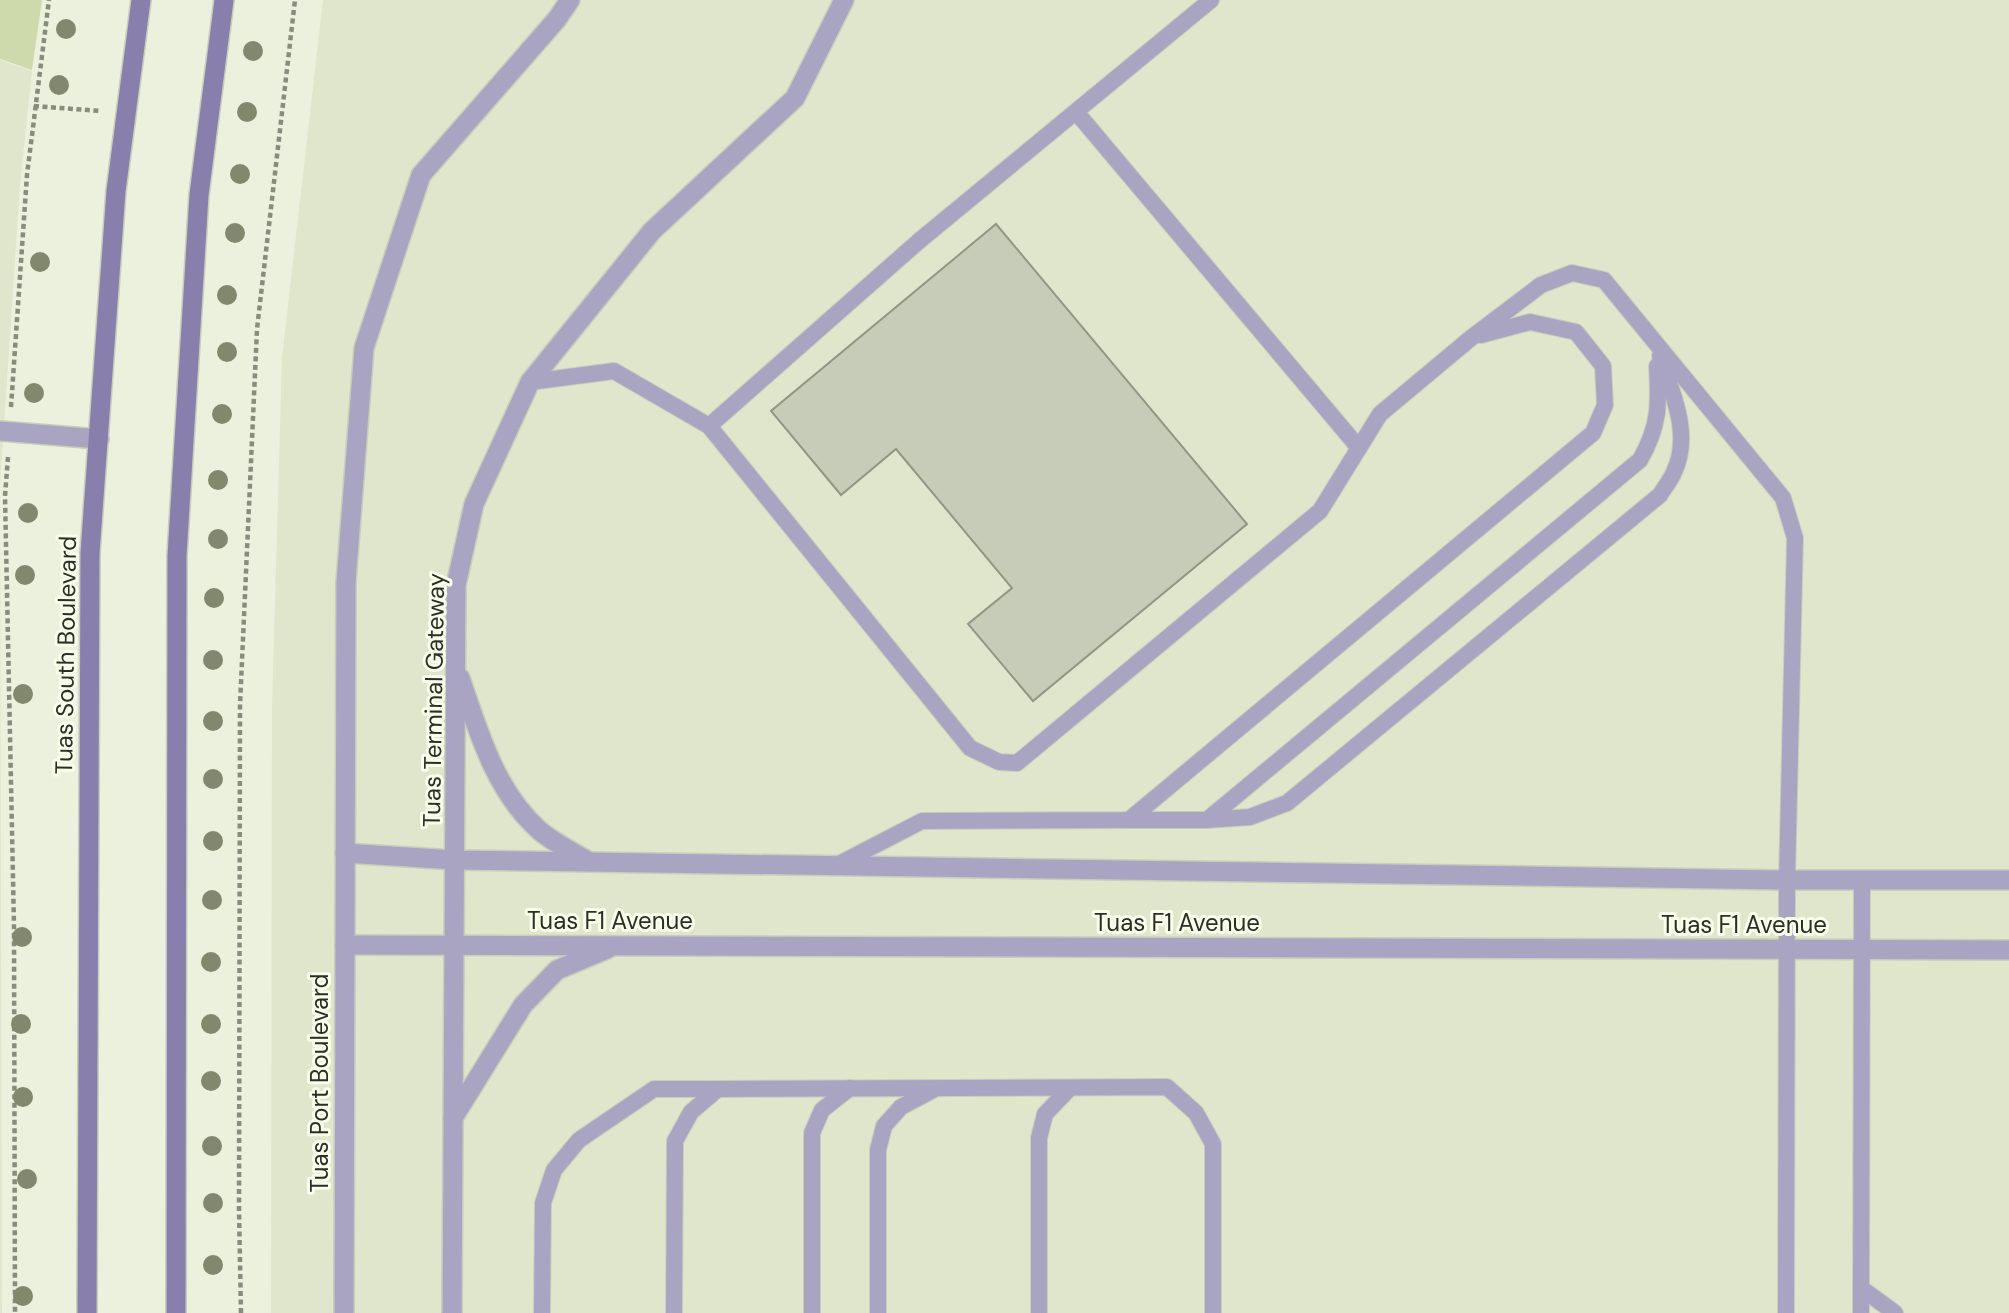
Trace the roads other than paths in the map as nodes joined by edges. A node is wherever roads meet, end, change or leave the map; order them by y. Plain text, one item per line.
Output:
1 (141, 0) edge
2 (224, 0) edge
3 (570, 0) edge
4 (844, 0) edge
5 (1211, 0) edge
6 (1077, 113) junction
7 (1471, 338) junction
8 (1656, 346) junction
9 (530, 382) junction
10 (709, 426) junction
11 (5, 431) edge
12 (99, 439) junction
13 (1359, 448) junction
14 (456, 664) junction
15 (1129, 820) junction
16 (1207, 820) junction
17 (345, 853) junction
18 (454, 860) junction
19 (587, 861) junction
20 (837, 865) junction
21 (1862, 879) junction
22 (1787, 880) junction
23 (2009, 880) edge
24 (345, 945) junction
25 (454, 945) junction
26 (614, 946) junction
27 (1787, 949) junction
28 (2009, 950) edge
29 (1863, 951) junction
30 (850, 1088) junction
31 (936, 1088) junction
32 (1070, 1088) junction
33 (718, 1089) junction
34 (453, 1118) junction
35 (1861, 1288) junction
36 (87, 1313) edge
37 (176, 1313) edge
38 (344, 1313) edge
39 (452, 1313) edge
40 (542, 1313) edge
41 (674, 1313) edge
42 (812, 1313) edge
43 (878, 1313) edge
44 (1039, 1313) edge
45 (1213, 1313) edge
46 (1786, 1313) edge
47 (1861, 1313) edge
48 (1895, 1313) edge

1 - 12 main road, Tuas South Boulevard
2 - 37 main road
3 - 17 street
4 - 9 street, Tuas Terminal Gateway
5 - 6 lane
6 - 10 lane
6 - 13 lane
7 - 8 lane
7 - 13 lane
7 - 15 lane
8 - 16 lane
8 - 16 lane
8 - 22 lane
9 - 10 lane
9 - 14 street, Tuas Terminal Gateway
10 - 13 lane
11 - 12 street
12 - 36 main road, Tuas South Boulevard
14 - 18 street, Tuas Terminal Gateway
14 - 19 street
15 - 16 lane
15 - 20 lane
17 - 18 street, Tuas F1 Avenue
17 - 24 street, Tuas Port Boulevard
18 - 19 street, Tuas F1 Avenue
18 - 25 street
19 - 20 street, Tuas F1 Avenue
20 - 22 street, Tuas F1 Avenue
21 - 22 street, Tuas F1 Avenue
21 - 23 street, Tuas F1 Avenue
21 - 29 lane
22 - 27 lane
24 - 25 street, Tuas F1 Avenue
24 - 38 street, Tuas Port Boulevard
25 - 26 street, Tuas F1 Avenue
25 - 34 street
26 - 27 street, Tuas F1 Avenue
26 - 34 street
27 - 29 street, Tuas F1 Avenue
27 - 46 lane
28 - 29 street, Tuas F1 Avenue
29 - 35 lane
30 - 31 lane
30 - 33 lane
30 - 42 lane
31 - 32 lane
31 - 43 lane
32 - 44 lane
32 - 45 lane
33 - 40 lane
33 - 41 lane
34 - 39 street
35 - 47 lane
35 - 48 lane

